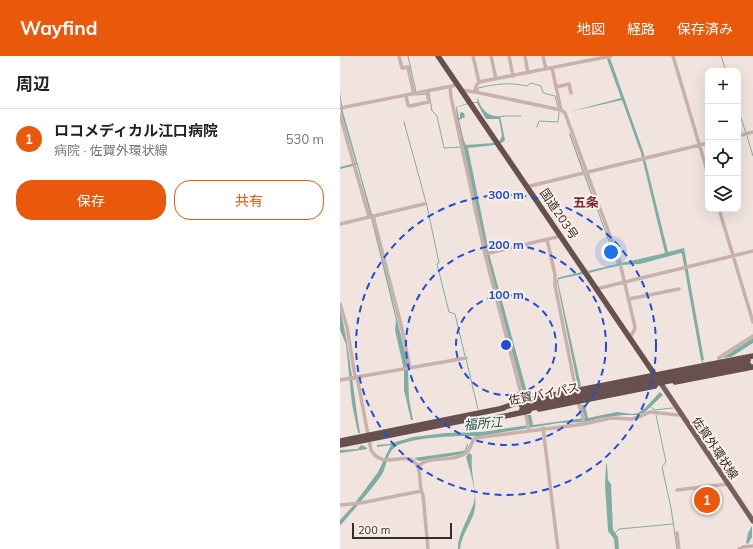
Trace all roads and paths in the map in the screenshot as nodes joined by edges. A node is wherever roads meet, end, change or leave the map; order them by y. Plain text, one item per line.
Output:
1 (399, 56) edge
2 (438, 56) edge
3 (474, 56) edge
4 (491, 56) edge
5 (509, 56) edge
6 (525, 56) edge
7 (543, 56) edge
8 (612, 56) edge
9 (673, 56) edge
10 (552, 68) junction
11 (546, 69) junction
12 (528, 73) junction
13 (513, 76) junction
14 (496, 79) junction
15 (479, 82) junction
16 (457, 85) junction
17 (450, 87) junction
18 (556, 87) junction
19 (461, 90) junction
20 (475, 92) junction
21 (428, 93) junction
22 (571, 93) dead end
23 (414, 94) junction
24 (406, 96) junction
25 (342, 108) edge
26 (561, 110) junction
27 (340, 114) edge
28 (753, 132) edge
29 (741, 135) edge
30 (705, 144) edge
31 (699, 145) junction
32 (705, 164) edge
33 (587, 172) junction
34 (526, 186) junction
35 (424, 204) dead end
36 (720, 212) edge
37 (371, 217) junction
38 (340, 224) edge
39 (560, 236) junction
40 (547, 239) junction
41 (753, 251) edge
42 (485, 254) junction
43 (733, 256) junction
44 (626, 282) junction
45 (596, 289) junction
46 (679, 289) dead end
47 (629, 299) junction
48 (340, 304) edge
49 (753, 322) edge
50 (753, 336) edge
51 (630, 337) junction
52 (466, 358) dead end
53 (718, 362) junction
54 (752, 362) edge
55 (409, 368) junction
56 (655, 375) junction
57 (355, 378) junction
58 (340, 380) edge
59 (662, 385) junction
60 (576, 391) junction
61 (578, 402) junction
62 (523, 407) junction
63 (680, 414) junction
64 (584, 424) junction
65 (543, 428) junction
66 (529, 430) junction
67 (369, 438) junction
68 (340, 441) edge
69 (340, 446) edge
70 (418, 466) junction
71 (728, 484) junction
72 (677, 490) dead end
73 (421, 491) junction
74 (340, 505) edge
75 (753, 521) edge
76 (677, 533) dead end
77 (753, 546) edge
78 (428, 549) edge
79 (558, 549) edge
80 (679, 549) edge
81 (739, 549) edge

1 - 23 street
2 - 16 highway, 国道203号
3 - 15 street
4 - 14 street
5 - 13 street
6 - 12 street
7 - 11 street
8 - 10 street
9 - 31 street
10 - 11 street
10 - 18 street
11 - 12 street
12 - 13 street
13 - 14 street
14 - 15 street
15 - 20 street
16 - 17 street
16 - 19 highway, 国道203号
17 - 21 street
17 - 42 street
18 - 22 street
18 - 26 street
19 - 20 street
19 - 34 highway, 国道203号
20 - 26 street
21 - 23 street
21 - 24 street
23 - 24 street
24 - 25 street
26 - 33 street
27 - 37 street
28 - 29 street
30 - 31 street
31 - 32 street
31 - 33 street
33 - 34 street
33 - 44 street
34 - 39 highway, 国道203号
35 - 37 street
36 - 43 street
37 - 38 street
37 - 55 street
39 - 40 street
39 - 45 highway, 国道203号
40 - 42 street
40 - 60 street
41 - 43 street
42 - 62 street
43 - 44 street
43 - 49 street
44 - 45 street
44 - 47 street
45 - 51 highway, 国道203号
46 - 47 street
47 - 51 street
48 - 57 street
50 - 53 street
51 - 56 highway, 国道203号
52 - 55 street
53 - 54 highway
53 - 56 highway
54 - 59 highway
54 - 62 highway, 佐賀バイパス, bridge
55 - 57 street
56 - 59 highway, 国道203号
56 - 60 highway
57 - 58 street
57 - 67 street
59 - 61 highway
59 - 63 main road, 佐賀外環状線
60 - 62 highway
61 - 62 highway
61 - 64 street
62 - 66 street
62 - 67 highway, 佐賀バイパス
62 - 67 highway, 佐賀バイパス
63 - 64 street
63 - 71 main road, 佐賀外環状線
64 - 65 street
65 - 66 street
65 - 79 street
66 - 70 street
67 - 68 highway, 佐賀バイパス
67 - 69 highway, 佐賀バイパス
67 - 70 street
70 - 73 street
71 - 72 street
71 - 75 main road, 佐賀外環状線
73 - 74 street
73 - 78 street
76 - 80 street
77 - 81 street

